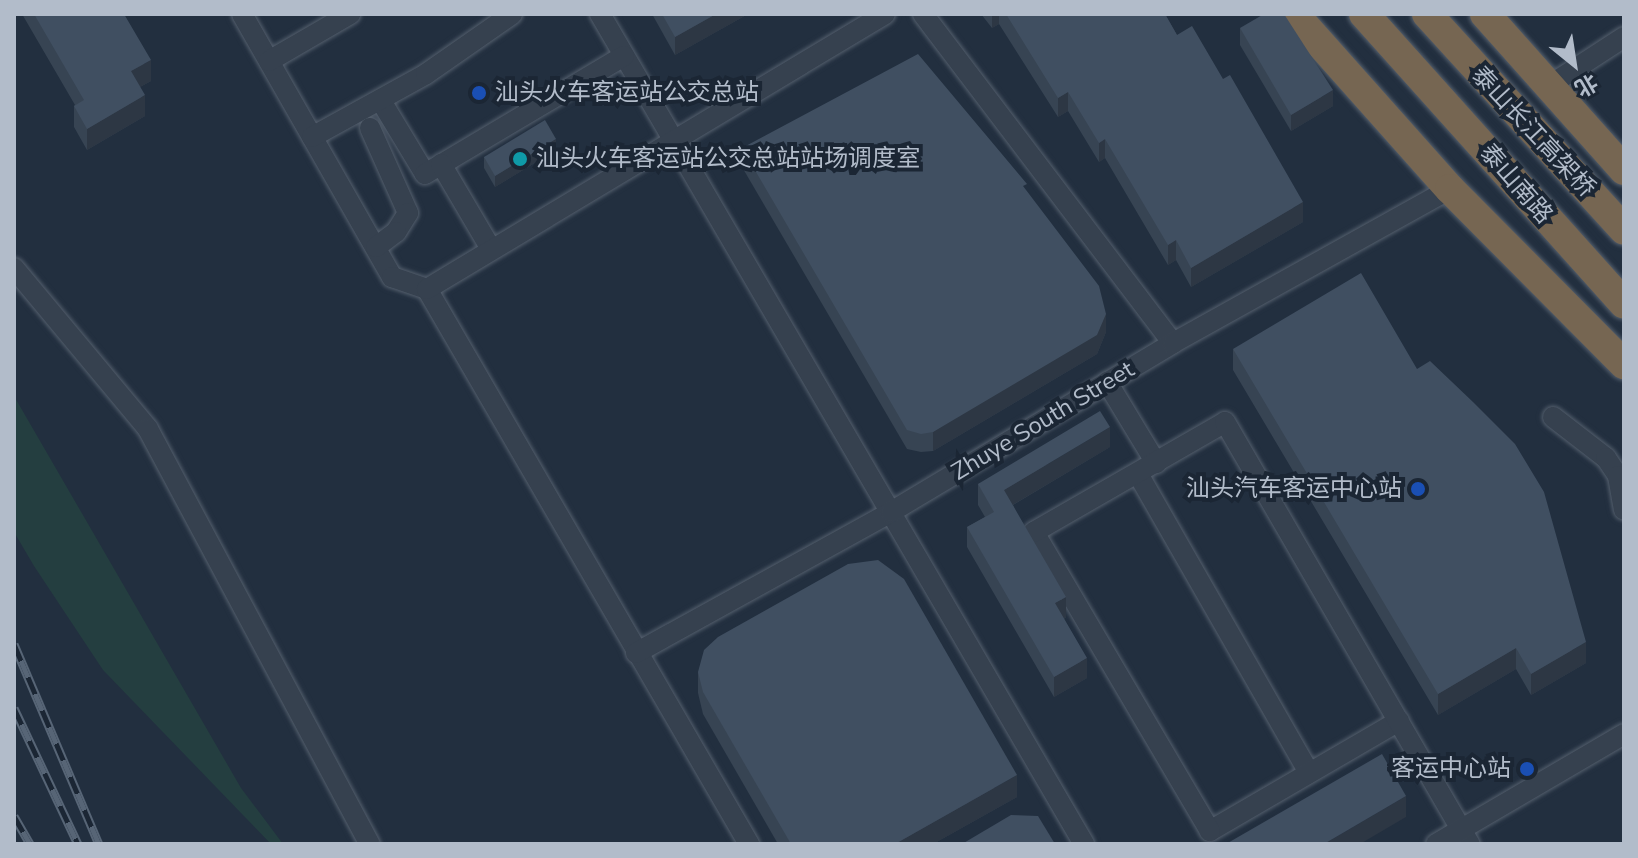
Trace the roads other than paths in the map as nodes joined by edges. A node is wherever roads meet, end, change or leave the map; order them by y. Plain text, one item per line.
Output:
1 (242, 14) edge
2 (350, 14) edge
3 (512, 14) edge
4 (600, 14) edge
5 (885, 14) edge
6 (923, 14) edge
7 (1294, 14) edge
8 (1364, 14) edge
9 (1485, 14) edge
10 (1435, 24) edge
11 (1624, 37) edge
12 (624, 56) junction
13 (269, 61) junction
14 (1552, 84) junction
15 (381, 101) junction
16 (370, 128) dead end
17 (312, 137) junction
18 (672, 138) junction
19 (441, 164) junction
20 (1624, 170) edge
21 (1450, 189) junction
22 (1624, 230) edge
23 (376, 247) junction
24 (491, 249) junction
25 (14, 268) edge
26 (427, 289) junction
27 (1624, 304) edge
28 (1173, 343) junction
29 (1624, 364) edge
30 (1107, 382) junction
31 (1553, 417) dead end
32 (1618, 464) edge
33 (1147, 468) junction
34 (1624, 509) edge
35 (891, 512) junction
36 (636, 653) junction
37 (1399, 721) junction
38 (1624, 734) edge
39 (1309, 773) junction
40 (1466, 836) edge
41 (370, 844) edge
42 (749, 844) edge
43 (1084, 844) edge
44 (1436, 844) edge

1 - 13 street
2 - 13 street
3 - 15 street
4 - 12 street
5 - 18 street
6 - 28 street
7 - 21 highway
8 - 27 highway, 泰山南路
9 - 14 highway
10 - 22 highway, 泰山长江高架桥
11 - 14 street
12 - 18 street
12 - 19 street
13 - 17 street
14 - 20 highway
15 - 17 street
15 - 19 street
16 - 23 street
17 - 23 street
18 - 24 street
18 - 35 street
19 - 24 street
21 - 28 street, Zhuye South Street
21 - 29 highway
23 - 26 street
24 - 26 street
25 - 41 street
26 - 36 street
28 - 30 street, Zhuye South Street
30 - 33 street
30 - 35 street, Zhuye South Street
31 - 32 street
32 - 34 street
33 - 37 street
33 - 39 street
33 - 39 street
35 - 36 street, Zhuye South Street
35 - 43 street
36 - 42 street
37 - 39 street
37 - 40 street
38 - 40 street
40 - 44 street

